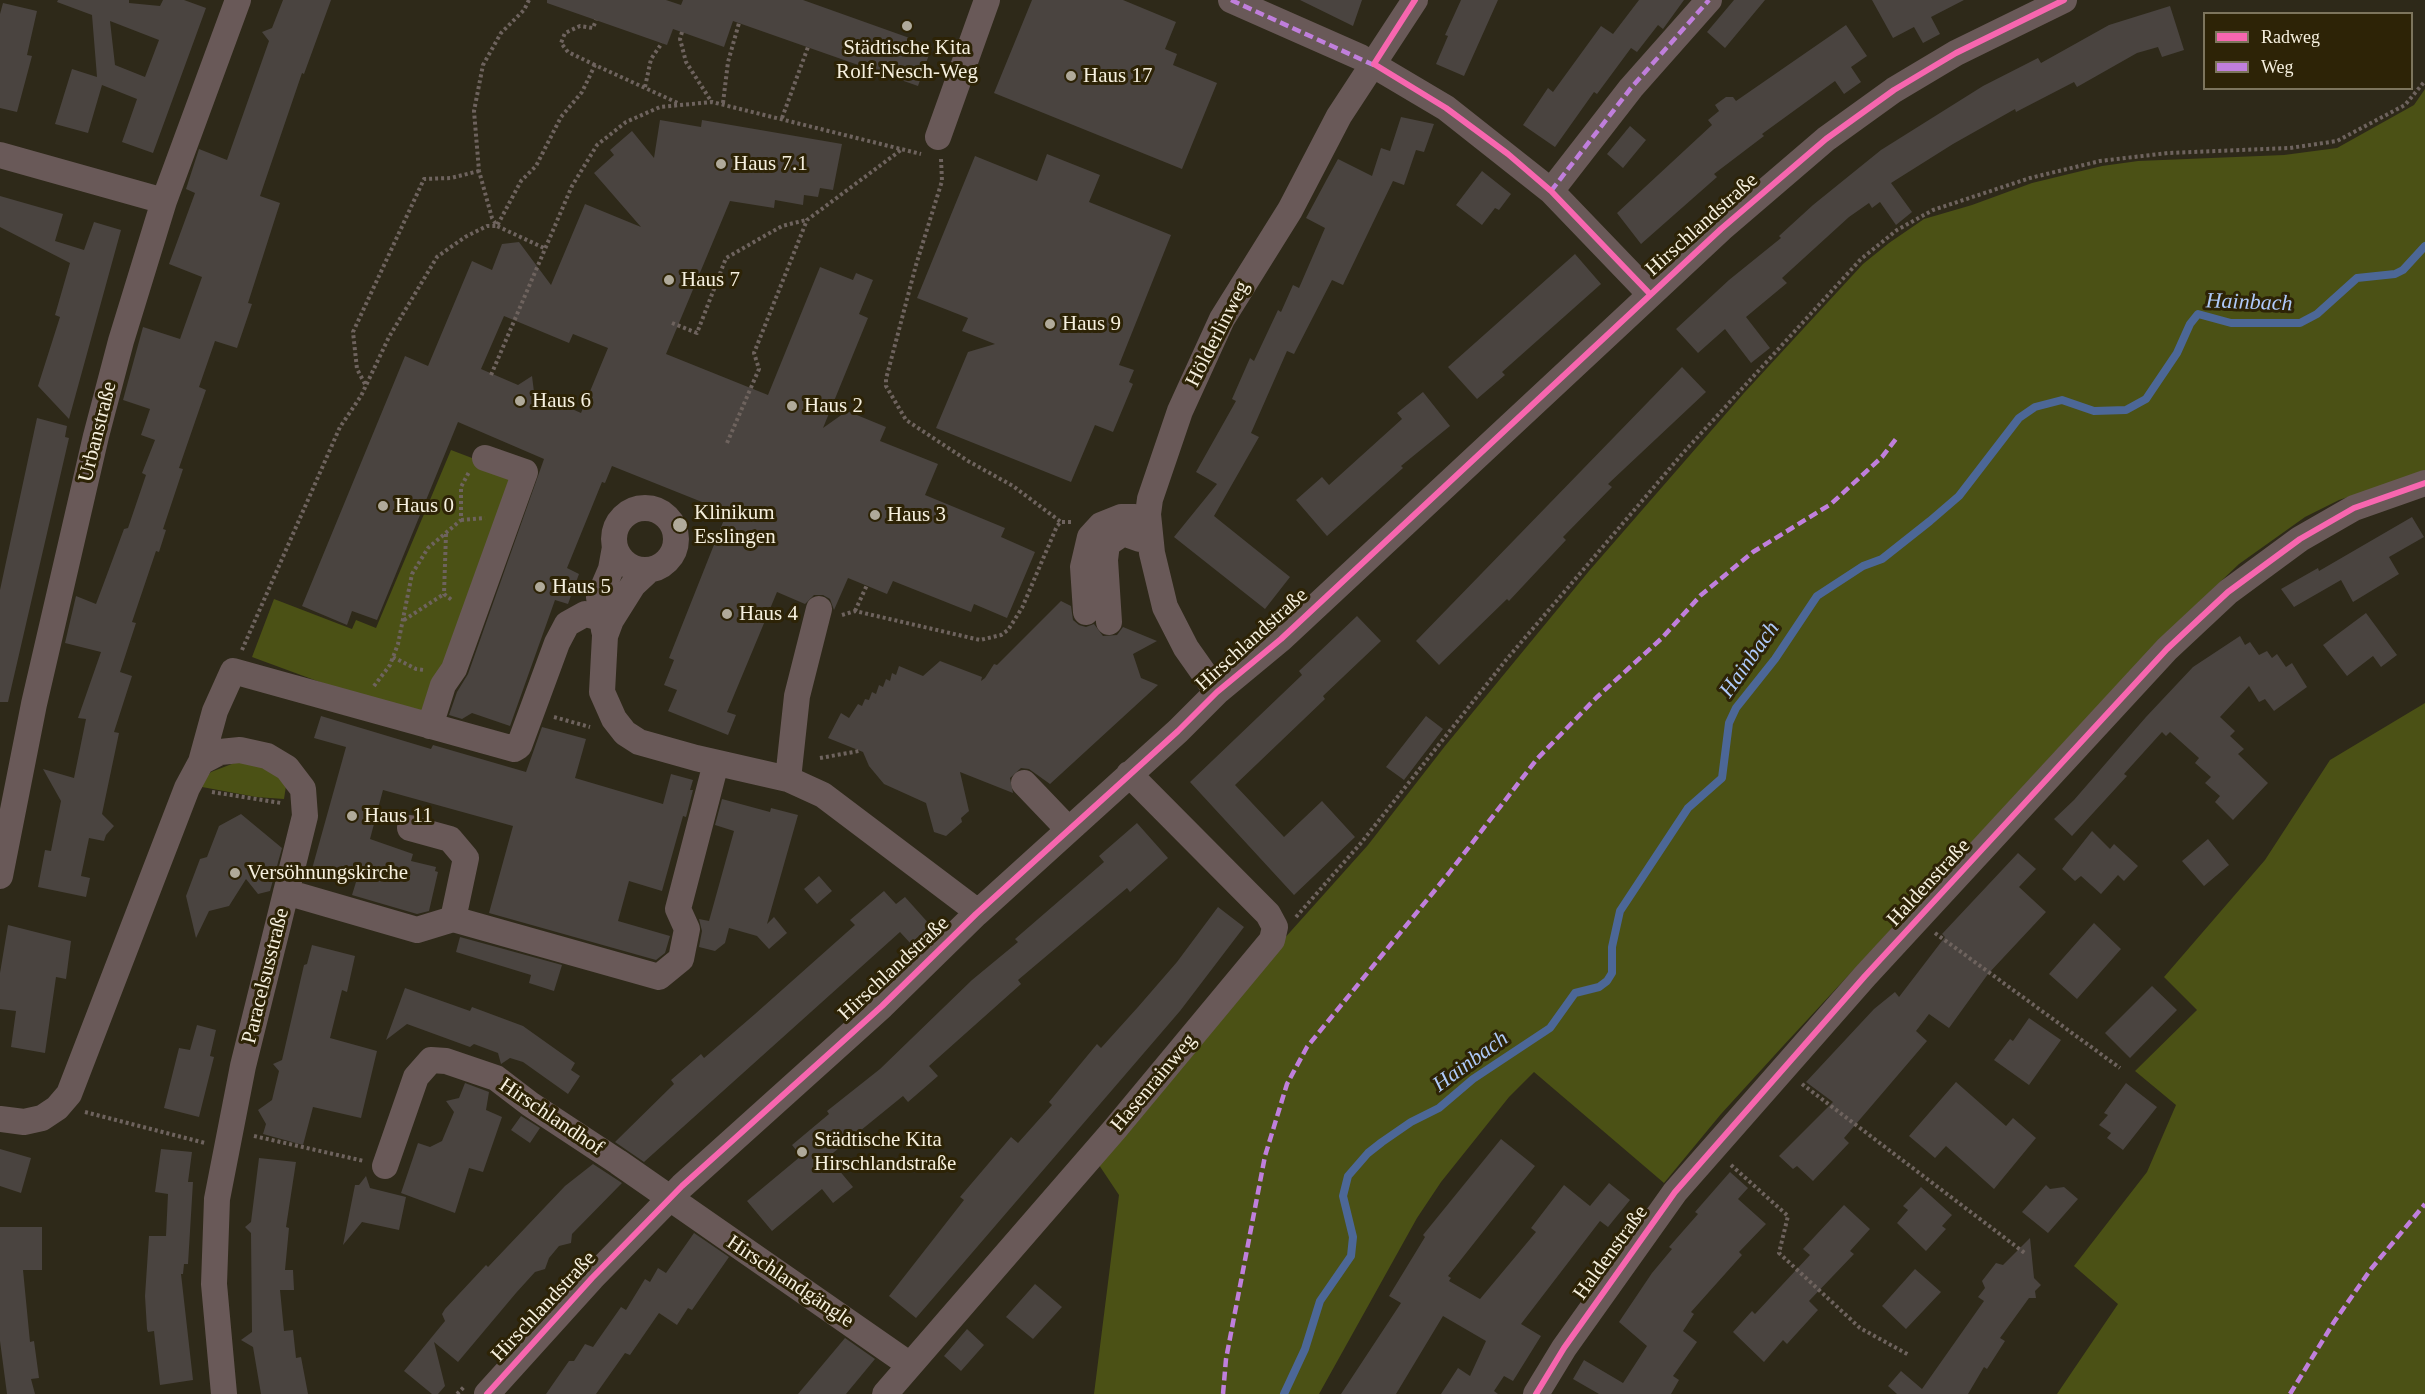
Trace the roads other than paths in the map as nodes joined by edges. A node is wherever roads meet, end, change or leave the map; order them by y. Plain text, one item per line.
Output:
1 (238, 0) edge
2 (987, 0) edge
3 (1231, 0) edge
4 (1415, 0) edge
5 (1709, 0) edge
6 (2064, 0) edge
7 (1374, 64) junction
8 (938, 137) road end
9 (0, 155) edge
10 (1551, 191) junction
11 (164, 201) junction
12 (1650, 294) junction
13 (485, 458) road end
14 (2425, 483) edge
15 (1149, 528) junction
16 (615, 547) junction
17 (1152, 553) junction
18 (648, 571) junction
19 (818, 615) road end
20 (603, 629) junction
21 (1218, 692) junction
22 (430, 726) junction
23 (201, 762) junction
24 (716, 763) junction
25 (1129, 774) junction
26 (788, 780) junction
27 (1024, 783) dead end
28 (410, 828) dead end
29 (1068, 829) junction
30 (0, 876) edge
31 (286, 892) junction
32 (976, 914) junction
33 (453, 919) junction
34 (0, 1119) edge
35 (385, 1166) road end
36 (669, 1199) junction
37 (910, 1365) junction
38 (224, 1394) edge
39 (487, 1394) edge
40 (885, 1394) edge
41 (1536, 1394) edge

1 - 11 street, Urbanstraße
2 - 8 street
3 - 7 street
4 - 7 street, Hölderlinweg
5 - 10 street
6 - 12 street, Hirschlandstraße
7 - 10 street
7 - 15 street, Hölderlinweg
9 - 11 street
10 - 12 street
11 - 30 street, Urbanstraße
12 - 21 street, Hirschlandstraße
13 - 22 street
14 - 41 street, Haldenstraße
15 - 17 street, Hölderlinweg
15 - 17 street
16 - 18 street
16 - 18 street
16 - 20 street
17 - 21 street, Hölderlinweg
18 - 20 street
19 - 26 street
20 - 22 street
20 - 24 street
21 - 25 street, Hirschlandstraße
22 - 23 street
23 - 31 street, Paracelsusstraße
23 - 34 street
24 - 26 street
24 - 33 street
25 - 29 street, Hirschlandstraße
25 - 37 street, Hasenrainweg
26 - 32 street
27 - 29 street
28 - 33 street
29 - 32 street, Hirschlandstraße
31 - 33 street
31 - 38 street, Paracelsusstraße
32 - 36 street, Hirschlandstraße
35 - 36 street, Hirschlandhof
36 - 37 street, Hirschlandgängle
36 - 39 street, Hirschlandstraße
37 - 40 street, Hasenrainweg

